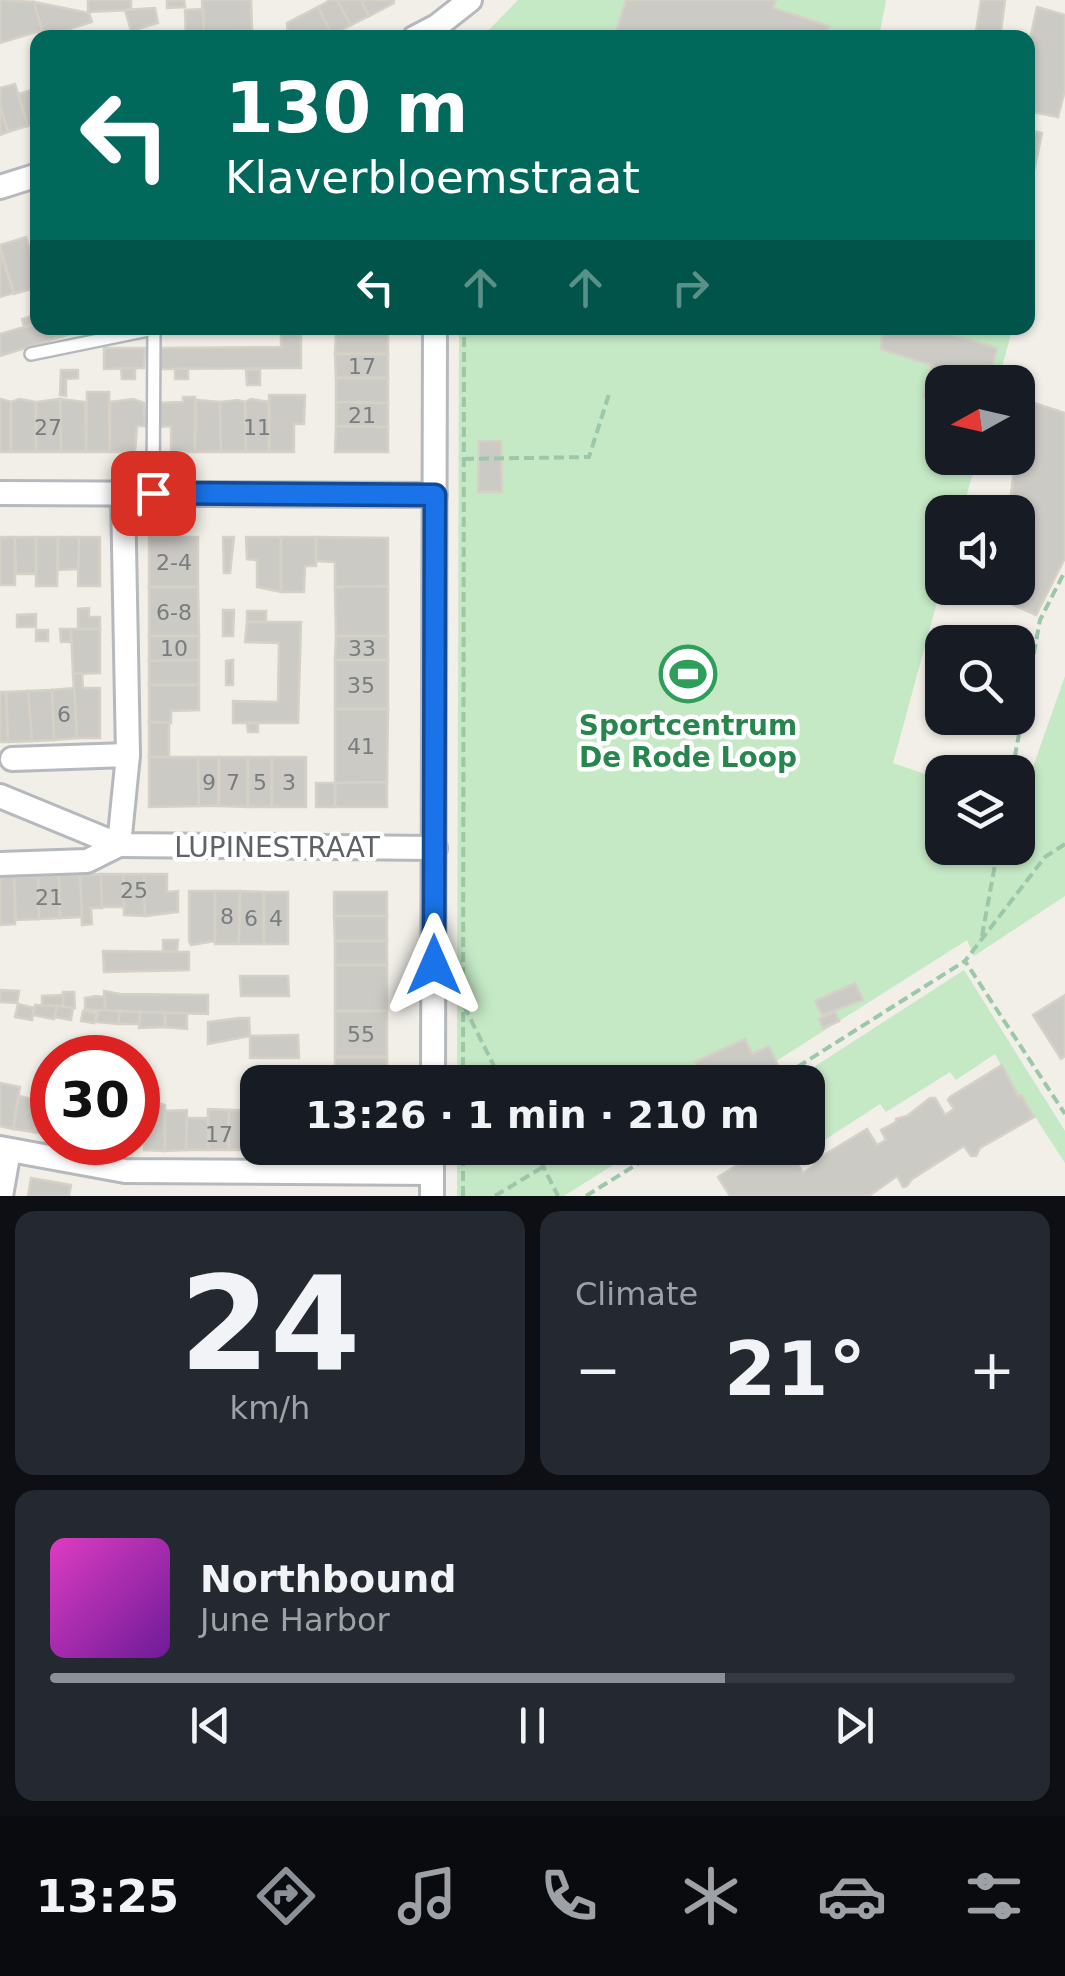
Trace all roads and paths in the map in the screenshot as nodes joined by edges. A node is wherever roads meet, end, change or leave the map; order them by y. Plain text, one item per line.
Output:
1 (452, 0) edge
2 (470, 0) edge
3 (438, 30) edge
4 (439, 30) edge
5 (30, 178) edge
6 (0, 187) edge
7 (122, 335) edge
8 (156, 335) edge
9 (434, 335) edge
10 (464, 335) edge
11 (31, 354) dead end
12 (610, 394) dead end
13 (464, 459) junction
14 (0, 493) edge
15 (124, 493) junction
16 (153, 493) junction
17 (435, 495) junction
18 (1065, 571) edge
19 (128, 755) junction
20 (1015, 755) edge
21 (12, 759) dead end
22 (0, 796) edge
23 (1065, 844) edge
24 (119, 846) junction
25 (435, 848) junction
26 (0, 864) edge
27 (995, 865) edge
28 (982, 938) junction
29 (965, 960) junction
30 (463, 1005) junction
31 (433, 1065) edge
32 (463, 1065) edge
33 (493, 1065) edge
34 (801, 1065) edge
35 (1065, 1114) edge
36 (4, 1149) edge
37 (463, 1165) edge
38 (636, 1165) edge
39 (543, 1166) joint
40 (432, 1184) edge
41 (1, 1196) edge
42 (462, 1196) edge
43 (495, 1196) edge
44 (558, 1196) edge
45 (586, 1196) edge

1 - 3 street
2 - 4 street
5 - 6 street
7 - 11 lane
8 - 16 lane
9 - 17 street
10 - 13 path
12 - 13 path
13 - 30 path
14 - 15 street
15 - 16 street
15 - 19 street
16 - 17 street
17 - 25 street
18 - 20 path
19 - 21 street
19 - 24 street
22 - 24 street
23 - 28 path
24 - 25 street, LUPINESTRAAT
24 - 26 street
25 - 31 street
27 - 28 path
28 - 29 path
29 - 34 path
29 - 35 path
30 - 32 path
30 - 33 path
36 - 40 street
36 - 41 street
37 - 42 path
38 - 45 path
39 - 43 path
39 - 44 path

